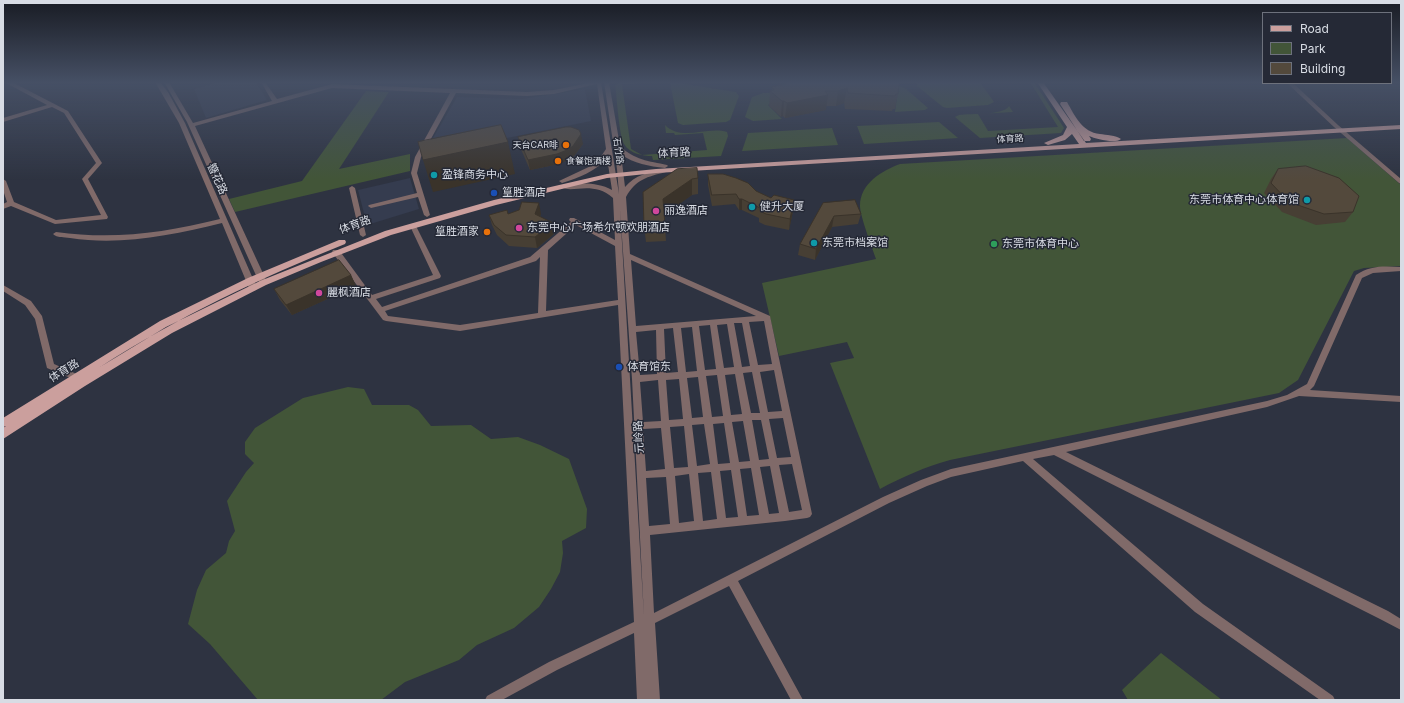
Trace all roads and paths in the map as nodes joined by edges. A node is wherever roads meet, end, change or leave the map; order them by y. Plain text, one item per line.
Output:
1 (20, 115) edge
2 (68, 115) edge
3 (177, 115) edge
4 (186, 115) edge
5 (231, 115) edge
6 (441, 115) edge
7 (603, 115) edge
8 (612, 115) edge
9 (1066, 115) edge
10 (1068, 115) edge
11 (1325, 115) edge
12 (3, 120) edge
13 (1401, 122) edge
14 (191, 126) junction
15 (1075, 127) junction
16 (1401, 127) edge
17 (1339, 128) junction
18 (1117, 139) junction
19 (1048, 143) junction
20 (1086, 143) junction
21 (616, 146) junction
22 (609, 148) junction
23 (665, 169) junction
24 (617, 172) junction
25 (3, 181) edge
26 (1401, 182) edge
27 (563, 184) junction
28 (352, 188) dead end
29 (421, 194) junction
30 (619, 197) junction
31 (11, 203) junction
32 (371, 206) dead end
33 (3, 207) edge
34 (427, 215) junction
35 (224, 220) junction
36 (413, 226) junction
37 (56, 234) dead end
38 (363, 235) junction
39 (619, 245) junction
40 (544, 250) junction
41 (336, 252) junction
42 (627, 255) junction
43 (1401, 269) edge
44 (256, 282) junction
45 (3, 288) edge
46 (371, 298) junction
47 (622, 302) junction
48 (380, 310) junction
49 (542, 315) junction
50 (767, 318) junction
51 (745, 320) junction
52 (730, 321) junction
53 (713, 322) junction
54 (695, 323) junction
55 (677, 325) junction
56 (660, 327) junction
57 (632, 329) junction
58 (777, 367) junction
59 (755, 369) junction
60 (738, 370) junction
61 (720, 372) junction
62 (702, 373) junction
63 (683, 375) junction
64 (662, 377) junction
65 (76, 378) junction
66 (636, 379) junction
67 (1300, 393) junction
68 (1401, 399) edge
69 (787, 414) junction
70 (764, 416) junction
71 (747, 418) junction
72 (727, 419) junction
73 (708, 421) junction
74 (688, 422) junction
75 (3, 423) edge
76 (666, 424) junction
77 (639, 426) junction
78 (3, 434) edge
79 (1055, 451) junction
80 (1024, 457) junction
81 (796, 460) junction
82 (774, 462) junction
83 (755, 464) junction
84 (734, 466) junction
85 (714, 468) junction
86 (693, 470) junction
87 (670, 473) junction
88 (641, 476) junction
89 (785, 517) junction
90 (765, 519) junction
91 (742, 521) junction
92 (722, 523) junction
93 (700, 526) junction
94 (675, 528) junction
95 (644, 531) junction
96 (732, 579) junction
97 (650, 620) junction
98 (639, 625) junction
99 (1401, 625) edge
100 (491, 700) edge
101 (643, 700) edge
102 (654, 700) edge
103 (797, 700) edge
104 (1329, 700) edge

1 - 12 street
2 - 31 street
3 - 35 street, 簪花路
4 - 14 street, 簪花路
5 - 14 street
6 - 29 street
7 - 22 street, 石竹路
8 - 21 street, 石竹路
9 - 15 main road
10 - 15 main road
11 - 17 street
13 - 17 main road, 体育路
14 - 44 street, 簪花路
15 - 18 main road
15 - 19 main road
15 - 20 main road
16 - 17 main road, 体育路
17 - 18 main road, 体育路
17 - 20 main road, 体育路
17 - 26 street
18 - 20 main road, 体育路
19 - 20 main road, 体育路
19 - 23 main road, 体育路
20 - 23 main road, 体育路
21 - 23 street
21 - 24 street, 石竹路
22 - 24 street, 石竹路
22 - 27 street
23 - 24 main road, 体育路
23 - 30 street
24 - 27 main road, 体育路
24 - 30 street, 元岭路
25 - 31 street
27 - 30 street
27 - 34 main road, 体育路
27 - 36 main road, 体育路
28 - 38 street
29 - 32 street
29 - 34 street
30 - 39 street, 元岭路
30 - 42 street, 元岭路
31 - 33 street
34 - 38 main road, 体育路
35 - 37 street
35 - 44 street, 簪花路
36 - 41 main road, 体育路
36 - 46 street
38 - 44 main road, 体育路
39 - 40 street
39 - 47 street, 元岭路
40 - 48 street
40 - 49 street
41 - 44 main road, 体育路
41 - 46 street
42 - 50 street
42 - 57 street, 元岭路
43 - 67 street
44 - 65 main road, 体育路
44 - 78 main road, 体育路
45 - 65 street
46 - 48 street
47 - 49 street
47 - 98 street, 元岭路
48 - 49 street
50 - 51 street
50 - 58 street
51 - 52 street
51 - 59 street
52 - 53 street
52 - 60 street
53 - 54 street
53 - 61 street
54 - 55 street
54 - 62 street
55 - 56 street
55 - 63 street
56 - 57 street
56 - 64 street
57 - 66 street, 元岭路
58 - 59 street
58 - 69 street
59 - 60 street
59 - 70 street
60 - 61 street
60 - 71 street
61 - 62 street
61 - 72 street
62 - 63 street
62 - 73 street
63 - 64 street
63 - 74 street
64 - 66 street
64 - 76 street
65 - 75 main road, 体育路
66 - 77 street, 元岭路
67 - 68 street
67 - 79 street
69 - 70 street
69 - 81 street
70 - 71 street
70 - 82 street
71 - 72 street
71 - 83 street
72 - 73 street
72 - 84 street
73 - 74 street
73 - 85 street
74 - 76 street
74 - 86 street
76 - 77 street
76 - 87 street
77 - 88 street, 元岭路
79 - 80 street
79 - 99 street
80 - 96 street
80 - 104 street
81 - 82 street
81 - 89 street
82 - 83 street
82 - 89 street
83 - 84 street
83 - 90 street
84 - 85 street
84 - 91 street
85 - 86 street
85 - 92 street
86 - 87 street
86 - 93 street
87 - 88 street
87 - 94 street
88 - 95 street, 元岭路
89 - 90 street
90 - 91 street
91 - 92 street
92 - 93 street
93 - 94 street
94 - 95 street
95 - 97 street, 元岭路
96 - 97 street
96 - 103 street
97 - 98 street
97 - 102 street, 元岭路
98 - 100 street
98 - 101 street, 元岭路

